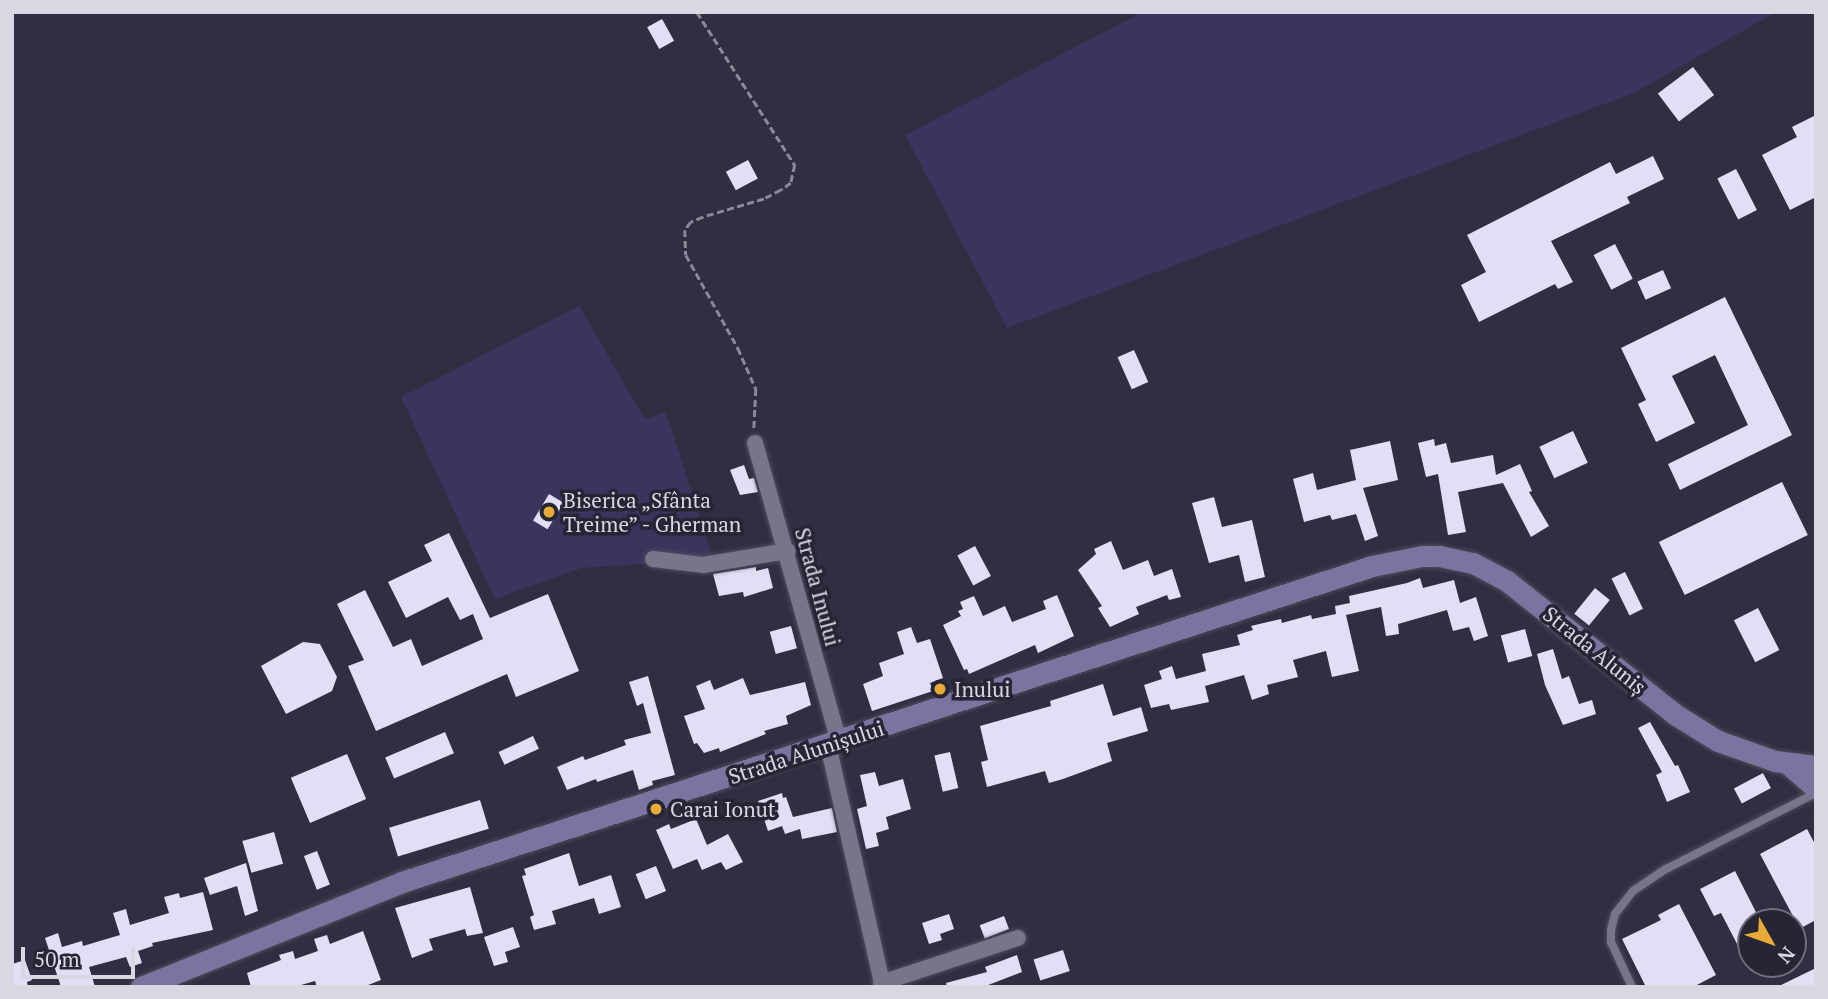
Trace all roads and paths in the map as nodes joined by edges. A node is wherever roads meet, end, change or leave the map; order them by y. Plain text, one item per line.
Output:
1 (697, 12) edge
2 (755, 443) joint
3 (788, 551) junction
4 (653, 559) dead end
5 (1398, 560) joint
6 (834, 743) junction
7 (1788, 764) junction
8 (1816, 766) edge
9 (1816, 790) edge
10 (1018, 938) dead end
11 (882, 985) edge
12 (141, 987) edge
13 (1632, 987) edge

1 - 2 path
2 - 3 street, Strada Inului
3 - 4 street
3 - 6 street, Strada Inului
5 - 6 main road, Strada Alunișului
5 - 7 main road, Strada Aluniș
6 - 11 street, Strada Inului
6 - 12 main road, Strada Alunișului
7 - 8 main road, Strada Aluniș
7 - 9 main road, Strada Aluniș
9 - 13 lane
10 - 11 street

